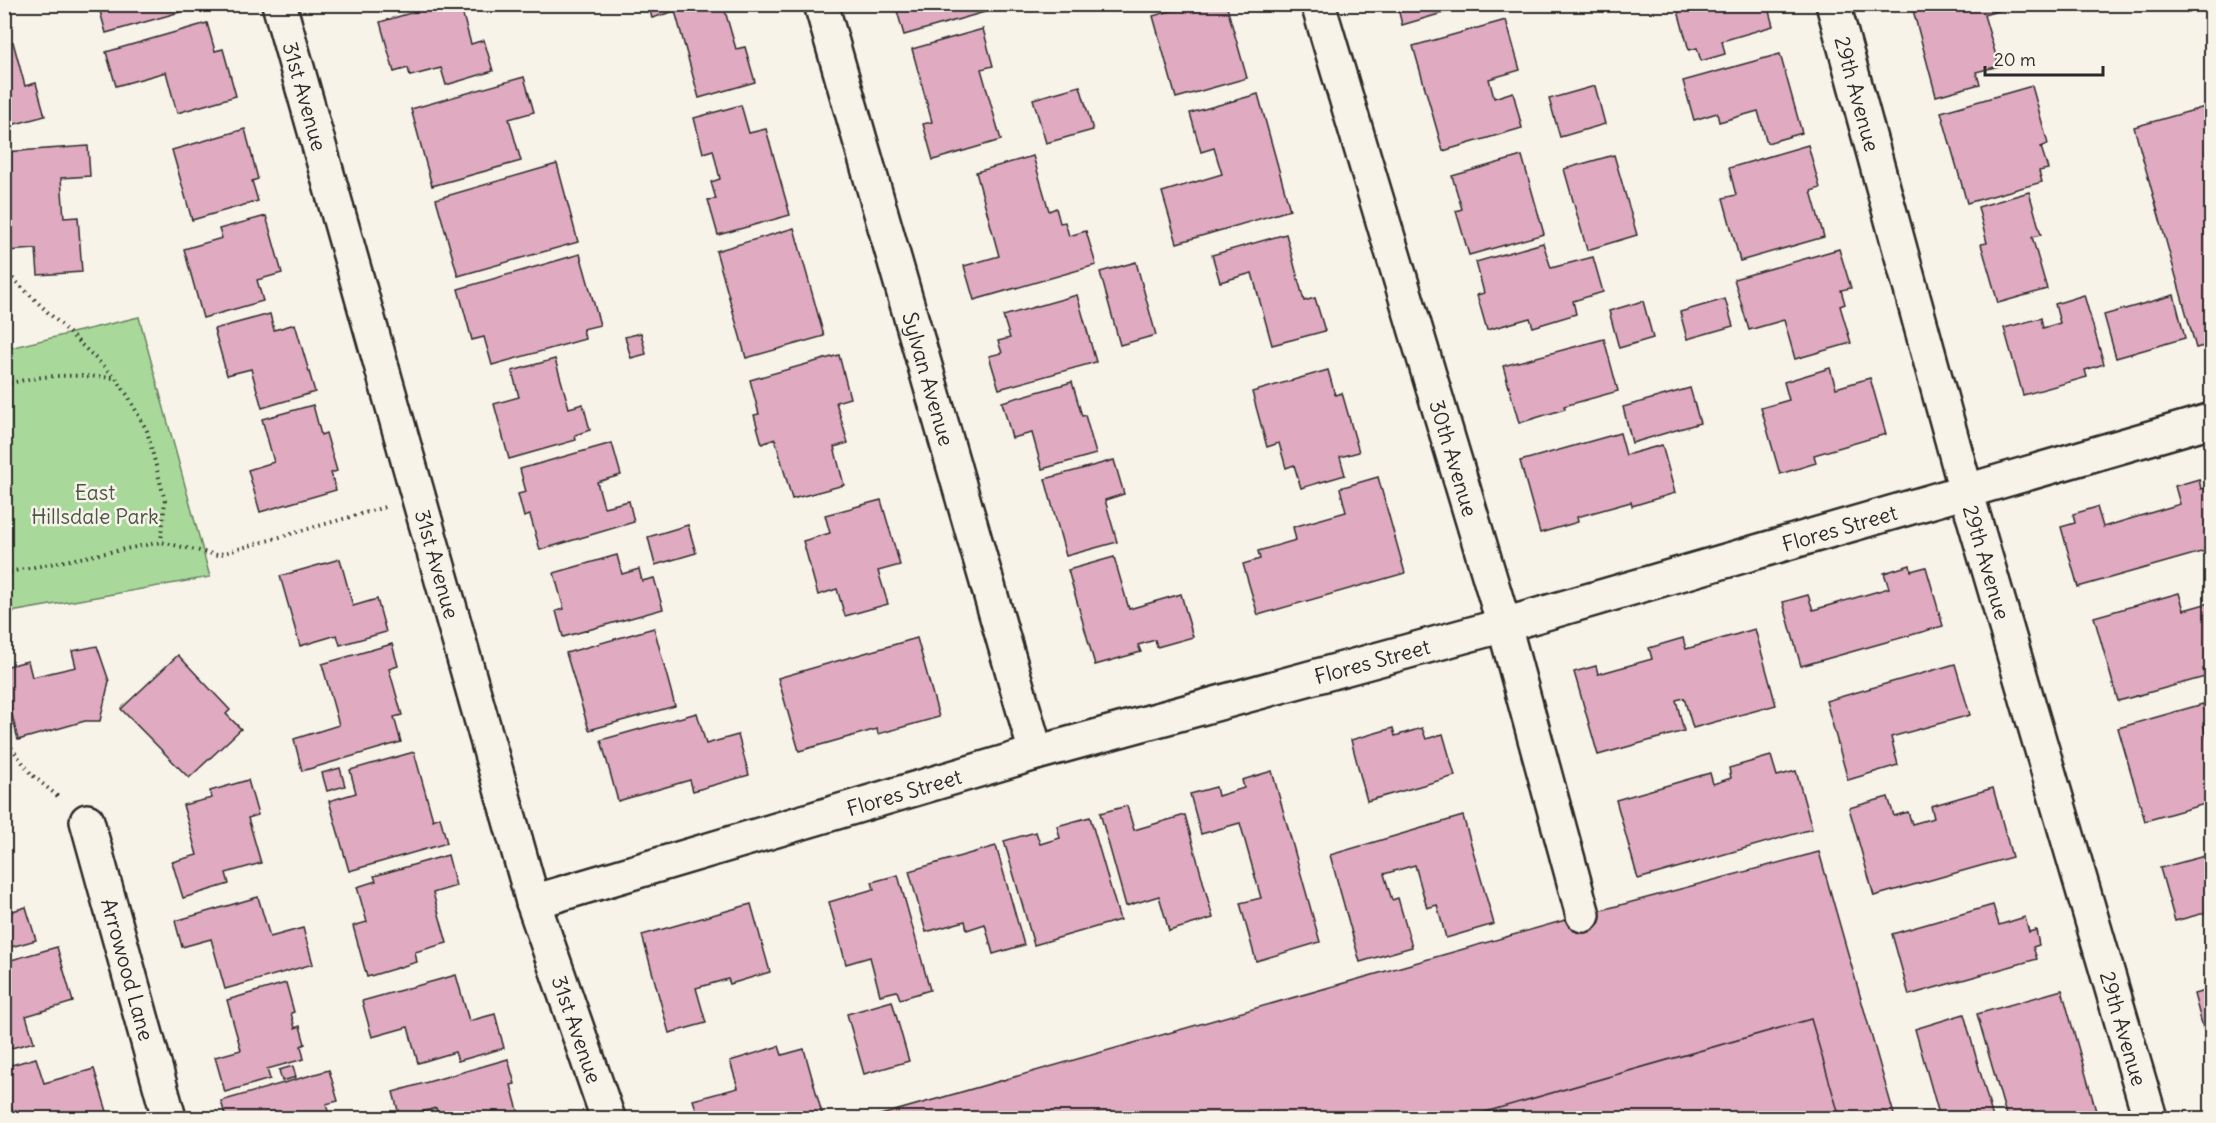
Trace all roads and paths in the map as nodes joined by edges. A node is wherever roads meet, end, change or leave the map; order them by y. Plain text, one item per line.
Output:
1 (279, 4) edge
2 (820, 4) edge
3 (1318, 4) edge
4 (1833, 4) edge
5 (4, 270) edge
6 (116, 378) junction
7 (4, 385) edge
8 (2211, 420) edge
9 (1966, 491) junction
10 (417, 497) junction
11 (160, 542) junction
12 (4, 573) edge
13 (1504, 625) junction
14 (4, 738) edge
15 (1036, 753) junction
16 (87, 821) joint
17 (533, 903) junction
18 (1583, 915) dead end
19 (169, 1119) edge
20 (608, 1119) edge
21 (2150, 1119) edge

1 - 10 street, 31st Avenue
2 - 15 street, Sylvan Avenue
3 - 13 street, 30th Avenue
4 - 9 street, 29th Avenue
5 - 6 path
6 - 7 path
6 - 11 path
8 - 9 street, Flores Street
9 - 13 street, Flores Street
9 - 21 street, 29th Avenue
10 - 11 path
10 - 17 street, 31st Avenue
11 - 12 path
13 - 15 street, Flores Street
13 - 18 street, 30th Avenue
14 - 16 path
15 - 17 street, Flores Street
16 - 19 street, Arrowood Lane
17 - 20 street, 31st Avenue

